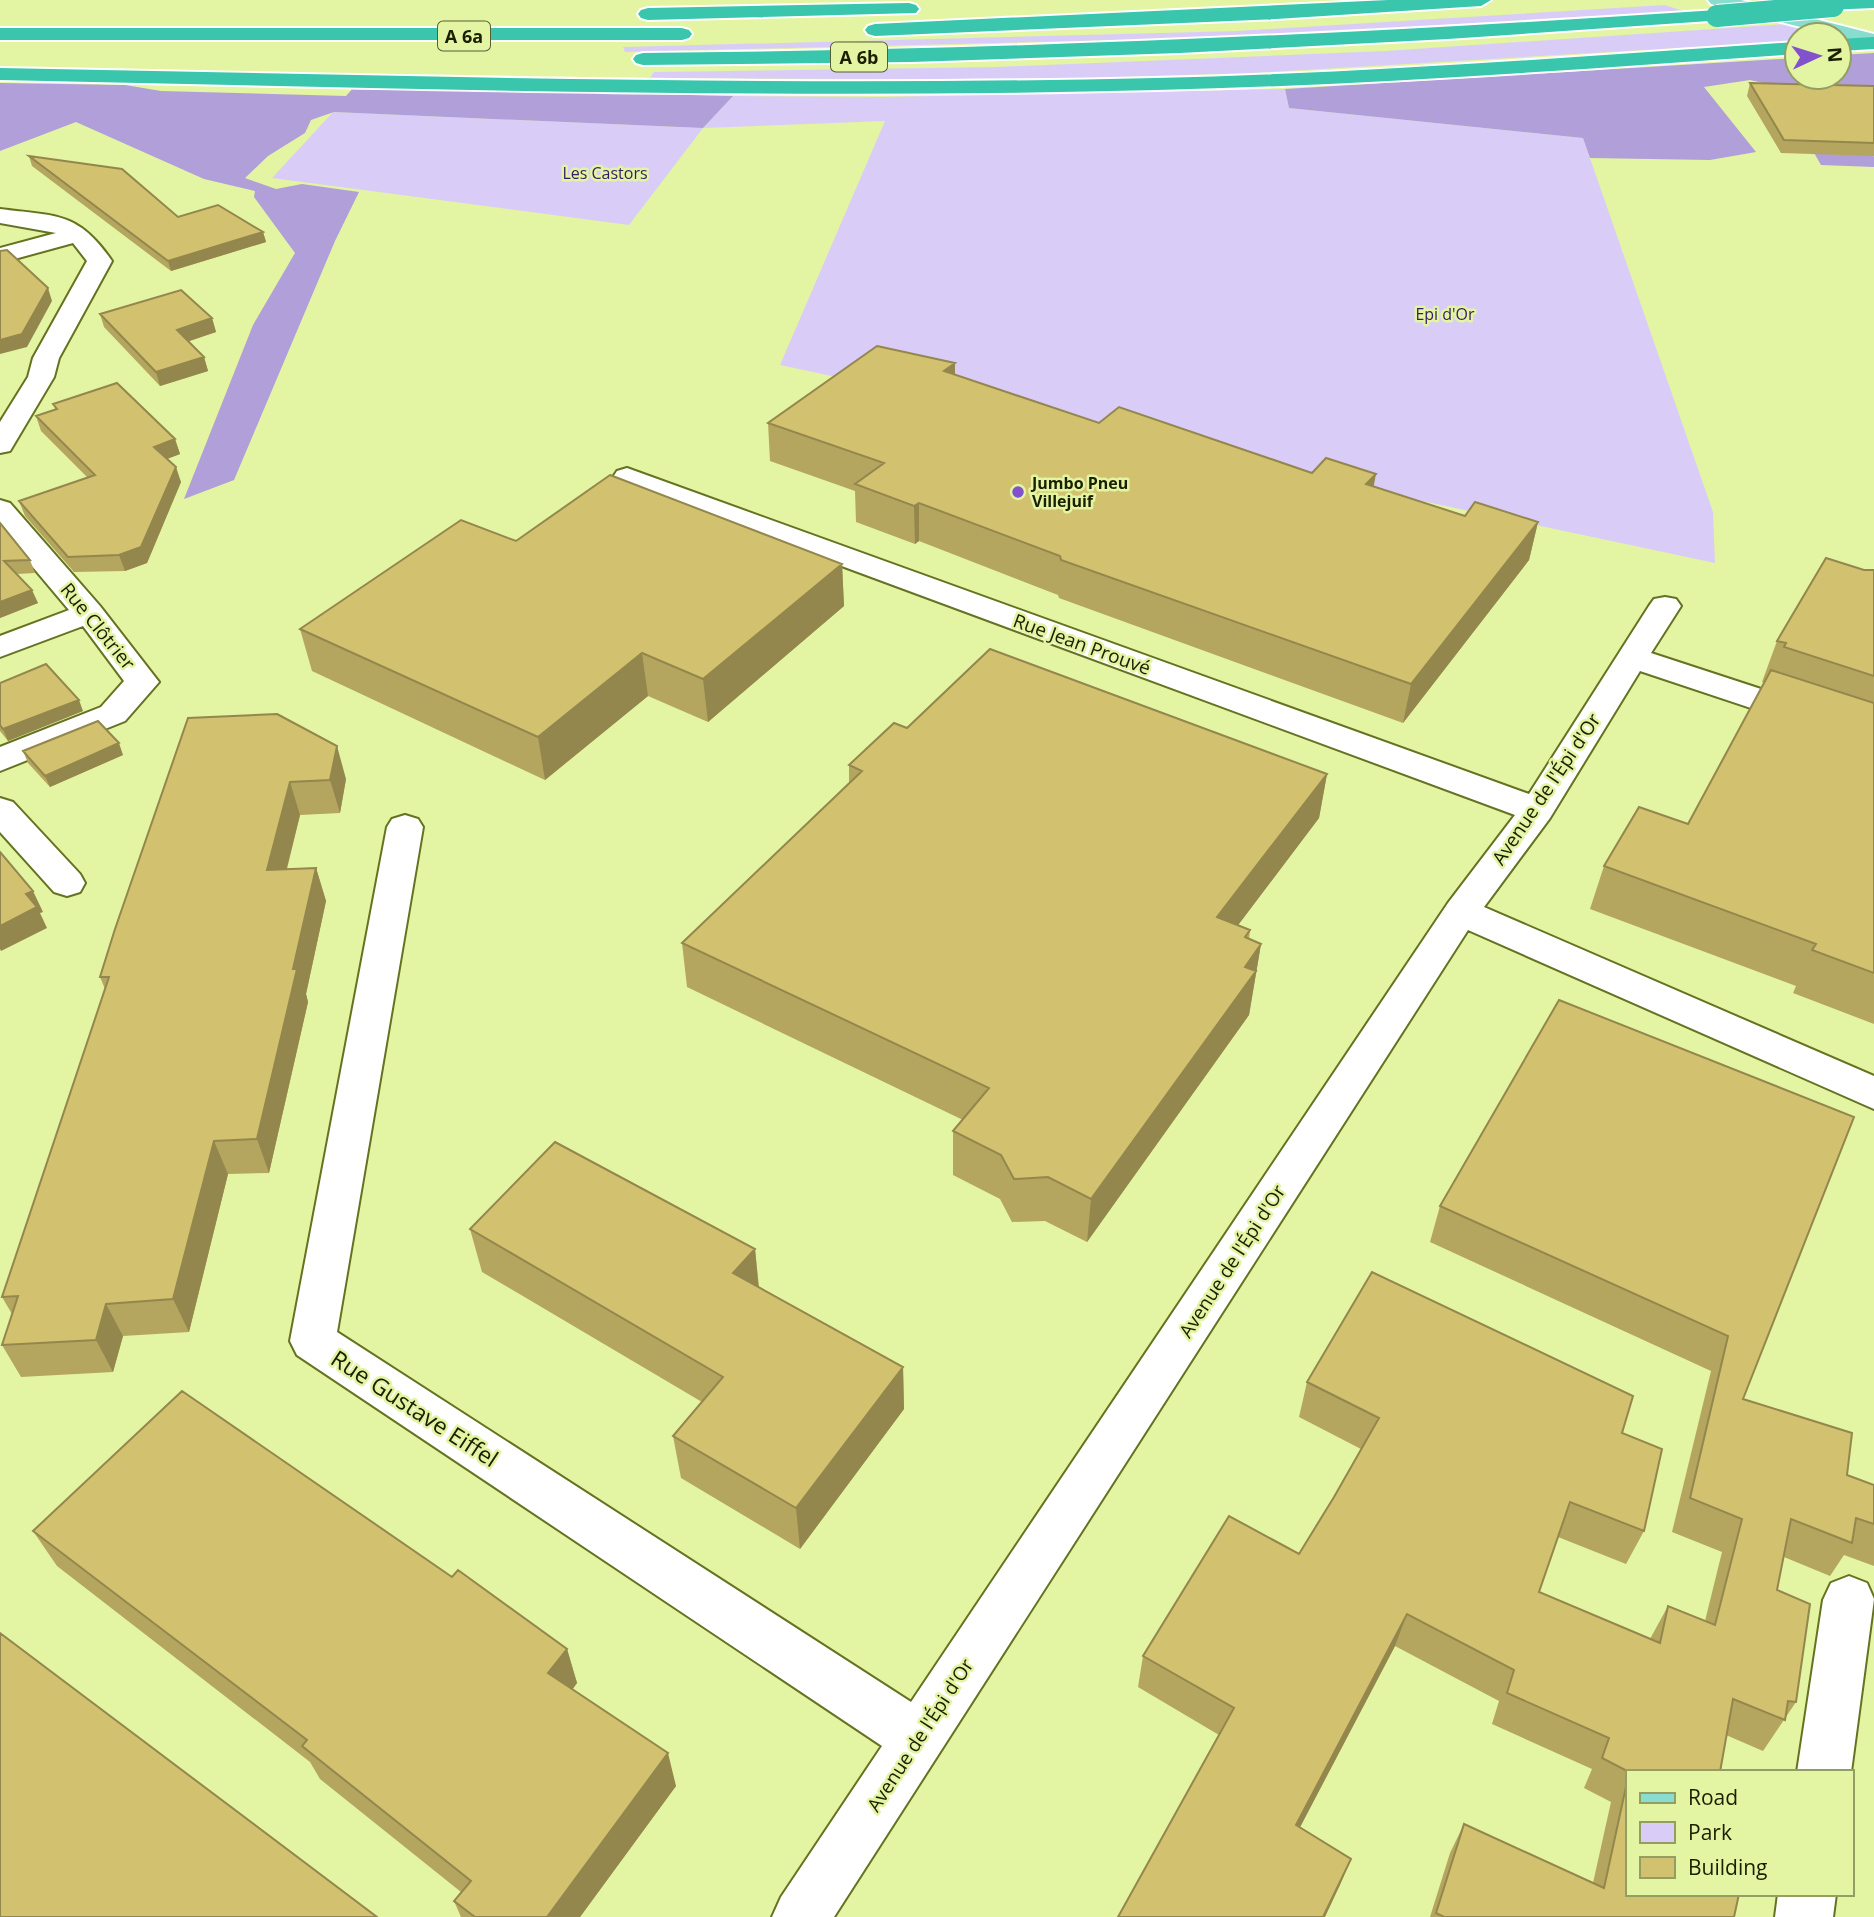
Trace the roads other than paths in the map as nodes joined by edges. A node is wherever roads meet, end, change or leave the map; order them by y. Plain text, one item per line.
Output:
1 (1135, 0) edge
2 (1481, 0) edge
3 (1739, 0) edge
4 (1874, 2) edge
5 (955, 7) dead end
6 (927, 8) dead end
7 (1547, 8) dead end
8 (1717, 8) edge
9 (1276, 13) junction
10 (185, 14) dead end
11 (1801, 21) edge
12 (1783, 22) edge
13 (850, 30) dead end
14 (0, 34) edge
15 (703, 34) dead end
16 (1853, 35) edge
17 (1874, 35) edge
18 (1853, 37) edge
19 (1874, 42) edge
20 (1783, 49) edge
21 (0, 57) edge
22 (223, 58) dead end
23 (625, 59) dead end
24 (0, 74) edge
25 (0, 216) edge
26 (78, 234) junction
27 (0, 256) edge
28 (41, 377) junction
29 (0, 390) edge
30 (0, 445) edge
31 (627, 477) dead end
32 (0, 509) edge
33 (1665, 606) dead end
34 (89, 613) junction
35 (0, 647) edge
36 (1633, 658) junction
37 (1874, 738) edge
38 (0, 760) edge
39 (0, 810) edge
40 (1537, 810) junction
41 (405, 827) dead end
42 (67, 883) dead end
43 (1461, 912) junction
44 (1874, 1093) edge
45 (1849, 1600) dead end
46 (918, 1738) junction
47 (1824, 1770) edge
48 (1807, 1896) edge
49 (801, 1917) edge
50 (1804, 1917) edge

1 - 5 highway
2 - 9 highway
3 - 11 main road
4 - 8 highway, A 6b, bridge
6 - 10 highway, A 6a
7 - 9 highway
8 - 12 main road
8 - 23 highway, A 6b
9 - 13 highway
14 - 15 highway, A 6a
16 - 17 main road
18 - 19 highway
20 - 24 highway
21 - 22 highway
25 - 26 street
26 - 27 street
26 - 28 street
28 - 29 street
28 - 30 street
31 - 40 street, Rue Jean Prouvé
32 - 34 street, Rue Clôtrier
33 - 36 street, Avenue de l'Épi d'Or
34 - 35 street
34 - 38 street, Rue Clôtrier
36 - 37 street
36 - 40 street, Avenue de l'Épi d'Or
39 - 42 street
40 - 43 street, Avenue de l'Épi d'Or
41 - 46 street, Rue Gustave Eiffel
43 - 44 street
43 - 46 street, Avenue de l'Épi d'Or
45 - 47 street
46 - 49 street, Avenue de l'Épi d'Or
48 - 50 street

